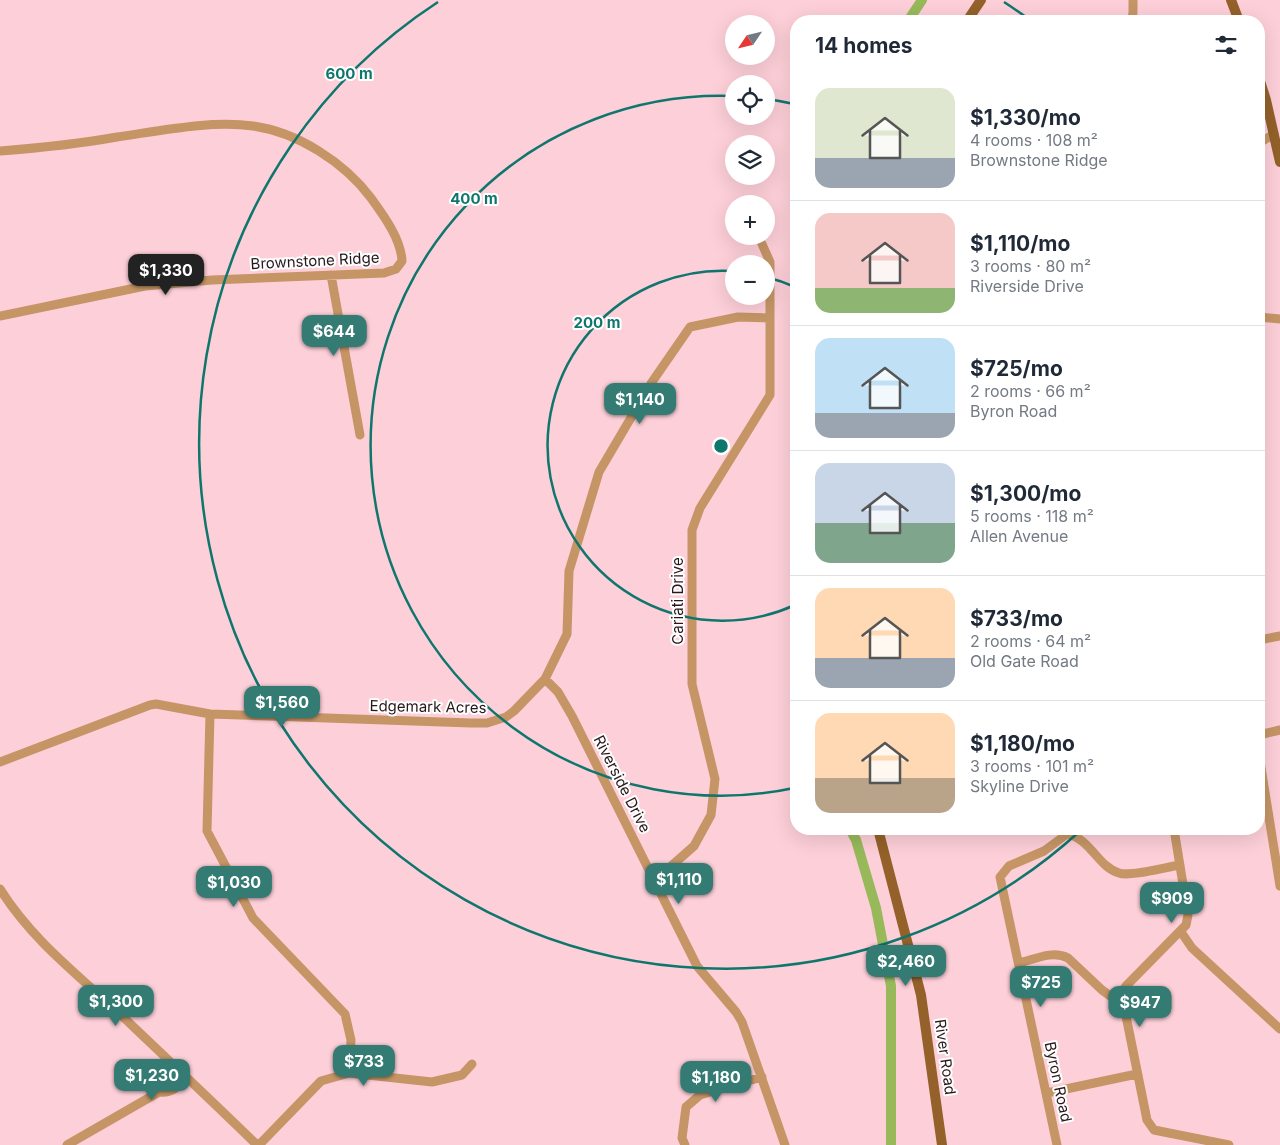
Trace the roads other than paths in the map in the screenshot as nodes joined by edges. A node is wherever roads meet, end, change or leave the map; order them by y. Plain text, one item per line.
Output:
1 (981, 0) edge
2 (1133, 0) edge
3 (1231, 0) edge
4 (972, 15) edge
5 (1132, 15) edge
6 (1237, 15) edge
7 (1265, 100) edge
8 (1274, 134) junction
9 (1265, 140) edge
10 (0, 152) edge
11 (1280, 162) edge
12 (762, 245) edge
13 (331, 275) junction
14 (0, 316) edge
15 (770, 318) junction
16 (1265, 318) edge
17 (1280, 319) edge
18 (360, 436) dead end
19 (1280, 636) edge
20 (1265, 639) edge
21 (545, 679) junction
22 (210, 714) junction
23 (1280, 730) edge
24 (1265, 734) edge
25 (0, 762) edge
26 (1265, 792) edge
27 (880, 835) edge
28 (1066, 835) edge
29 (1074, 835) edge
30 (1175, 835) edge
31 (1180, 865) junction
32 (653, 878) junction
33 (1280, 886) edge
34 (0, 889) edge
35 (1180, 932) junction
36 (1019, 963) junction
37 (1116, 1000) junction
38 (1278, 1024) edge
39 (472, 1064) dead end
40 (175, 1067) junction
41 (349, 1073) junction
42 (1137, 1074) junction
43 (187, 1078) junction
44 (762, 1078) junction
45 (160, 1092) junction
46 (1047, 1093) junction
47 (67, 1145) edge
48 (258, 1145) edge
49 (685, 1145) edge
50 (785, 1145) edge
51 (942, 1145) edge
52 (1057, 1145) edge
53 (1229, 1145) edge

1 - 4 main road
2 - 5 street
3 - 6 main road
7 - 8 main road
8 - 9 street
8 - 11 main road
10 - 13 street, Brownstone Ridge
12 - 15 street
13 - 14 street, Brownstone Ridge
13 - 18 street
15 - 21 street, Edgemark Acres
15 - 32 street, Cariati Drive
16 - 17 street
19 - 20 street
21 - 22 street, Edgemark Acres
21 - 32 street, Riverside Drive
22 - 25 street, Edgemark Acres
22 - 41 street
23 - 24 street
26 - 33 street
27 - 51 main road, River Road
28 - 36 street, Byron Road
29 - 31 street, Byron Road
30 - 31 street
31 - 35 street
32 - 44 street, Riverside Drive
34 - 40 street
35 - 37 street
35 - 38 street
36 - 37 street
36 - 46 street, Byron Road
37 - 42 street
39 - 41 street
40 - 43 street
40 - 45 street
41 - 48 street
42 - 46 street
42 - 53 street
43 - 45 street
43 - 48 street
44 - 49 street
44 - 50 street, Riverside Drive
45 - 47 street
46 - 52 street, Byron Road

